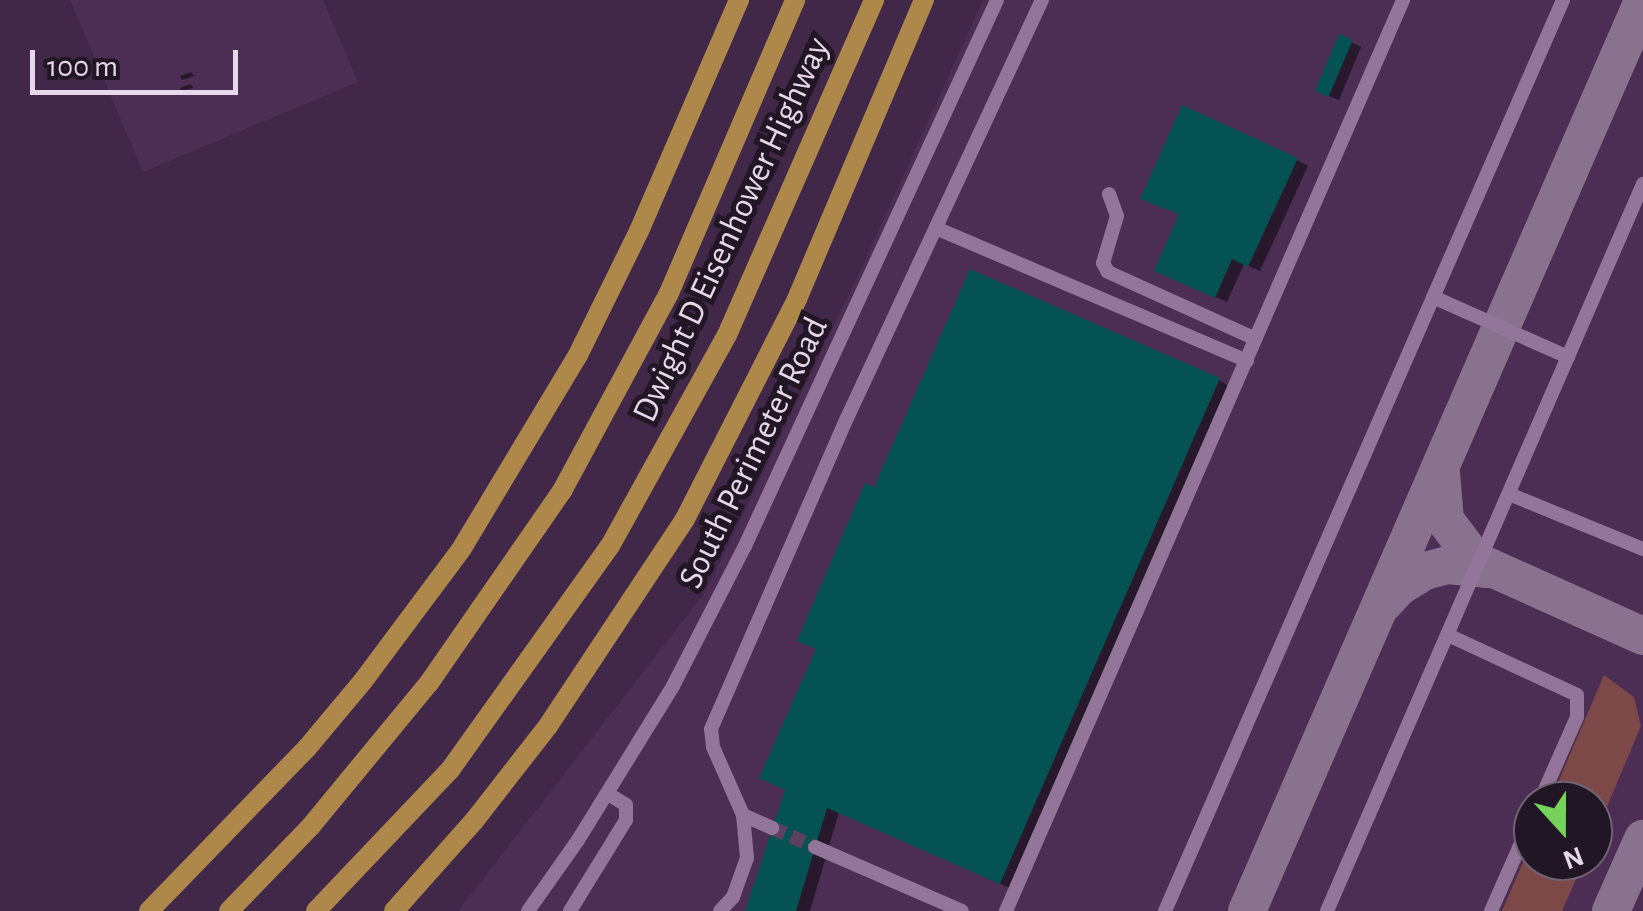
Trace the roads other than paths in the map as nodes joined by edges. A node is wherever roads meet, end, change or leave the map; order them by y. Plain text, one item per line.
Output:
1 (739, 0) edge
2 (795, 0) edge
3 (874, 0) edge
4 (924, 0) edge
5 (997, 0) edge
6 (1042, 0) edge
7 (1564, 0) edge
8 (1400, 1) edge
9 (1643, 184) edge
10 (1109, 194) dead end
11 (938, 229) junction
12 (1433, 298) junction
13 (1256, 339) junction
14 (1568, 356) junction
15 (1246, 360) junction
16 (1509, 494) junction
17 (1643, 548) edge
18 (1448, 635) junction
19 (1548, 781) edge
20 (608, 794) junction
21 (743, 816) junction
22 (772, 828) tunnel mouth
23 (816, 847) tunnel mouth
24 (1513, 860) edge
25 (1010, 910) edge
26 (149, 911) edge
27 (228, 911) edge
28 (316, 911) edge
29 (394, 911) edge
30 (528, 911) edge
31 (570, 911) edge
32 (720, 911) edge
33 (962, 911) edge
34 (1166, 911) edge
35 (1327, 911) edge
36 (1491, 911) edge

1 - 26 highway
2 - 27 highway, Dwight D Eisenhower Highway
3 - 28 highway, Dwight D Eisenhower Highway
4 - 29 highway
5 - 20 street, South Perimeter Road
6 - 11 street
7 - 12 street
8 - 13 street
9 - 14 street
10 - 13 street
11 - 15 street
11 - 21 street
12 - 14 street
12 - 34 street
13 - 15 street
14 - 16 street
15 - 25 street
16 - 17 street
16 - 18 street
18 - 19 street
18 - 35 street
20 - 30 street, South Perimeter Road
20 - 31 street
21 - 22 street
21 - 32 street
23 - 33 street
24 - 36 street

